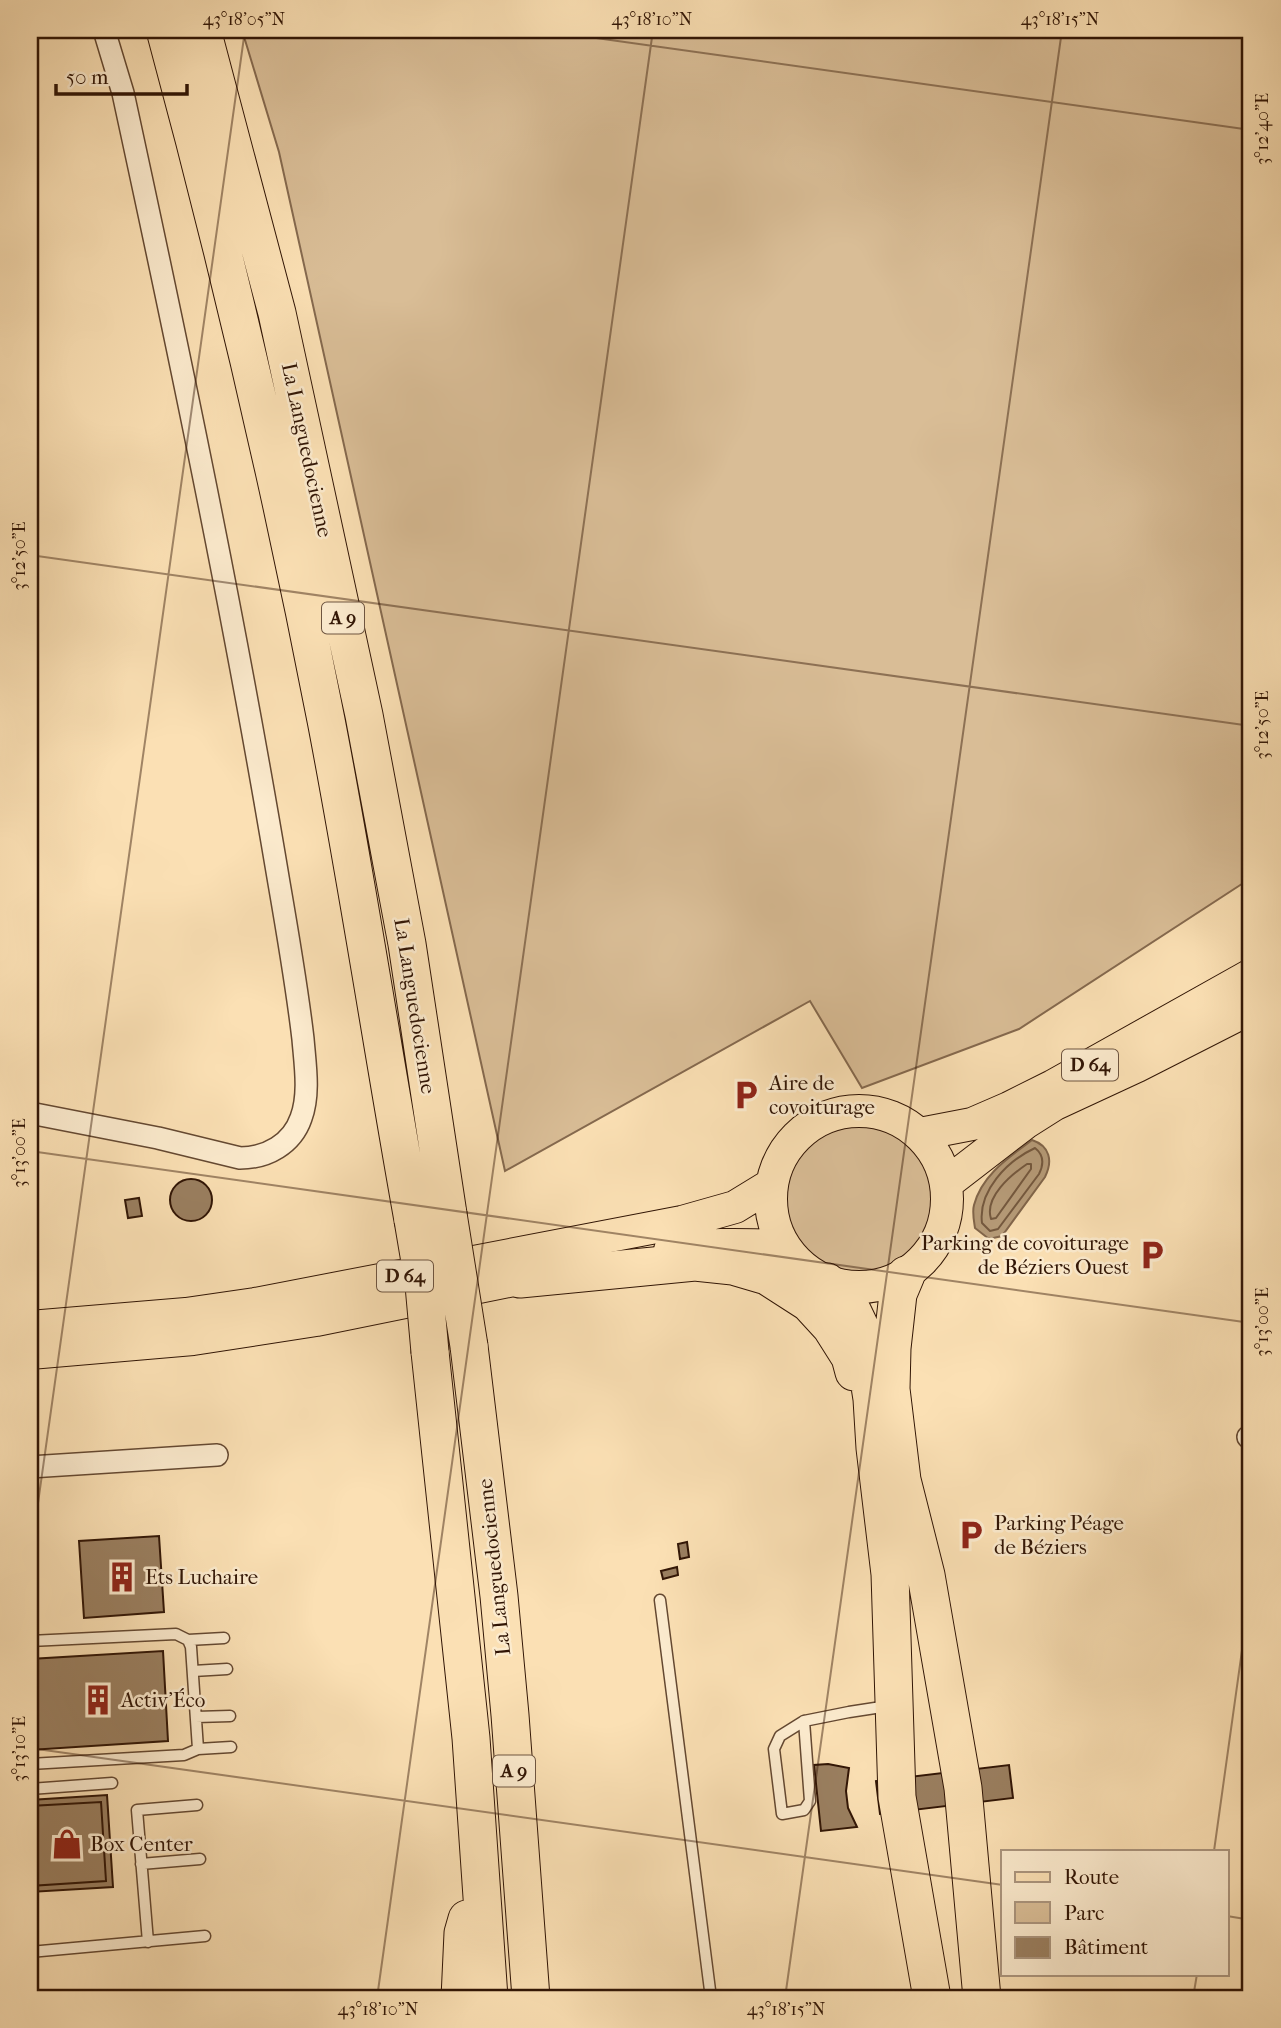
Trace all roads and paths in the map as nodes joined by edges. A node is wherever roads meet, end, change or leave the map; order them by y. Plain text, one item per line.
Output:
1 (104, 30) edge
2 (165, 30) edge
3 (202, 30) edge
4 (1251, 975) edge
5 (1251, 1008) edge
6 (30, 1113) edge
7 (920, 1134) junction
8 (947, 1183) junction
9 (771, 1185) junction
10 (784, 1246) junction
11 (906, 1275) junction
12 (520, 1279) junction
13 (827, 1282) junction
14 (30, 1327) edge
15 (30, 1353) edge
16 (875, 1448) junction
17 (217, 1455) dead end
18 (30, 1467) edge
19 (660, 1600) dead end
20 (224, 1638) dead end
21 (188, 1640) junction
22 (30, 1642) edge
23 (227, 1670) dead end
24 (192, 1671) junction
25 (894, 1706) junction
26 (230, 1716) dead end
27 (196, 1717) junction
28 (804, 1721) junction
29 (231, 1747) dead end
30 (198, 1749) junction
31 (30, 1764) edge
32 (112, 1783) dead end
33 (30, 1789) edge
34 (197, 1805) dead end
35 (200, 1859) dead end
36 (141, 1864) junction
37 (481, 1868) junction
38 (205, 1936) dead end
39 (148, 1942) junction
40 (30, 1952) edge
41 (460, 1998) edge
42 (489, 1998) edge
43 (531, 1998) edge
44 (711, 1998) edge
45 (932, 1998) edge
46 (982, 1998) edge

1 - 6 street
2 - 37 highway, La Languedocienne / A 9, bridge
3 - 43 highway, La Languedocienne / A 9, bridge
4 - 7 main road, D 64
5 - 8 main road, D 64
7 - 8 main road
7 - 9 main road
8 - 11 main road
9 - 10 main road
9 - 14 main road, D 64
10 - 12 main road, D 64
10 - 13 main road
11 - 13 main road
11 - 46 highway
12 - 15 main road, D 64
12 - 16 highway
13 - 16 highway
16 - 25 highway
17 - 18 street
19 - 44 lane
20 - 21 lane
21 - 22 lane
21 - 24 lane
23 - 24 lane
24 - 27 lane
25 - 28 lane
25 - 45 highway
26 - 27 lane
27 - 30 lane
28 - 28 lane
29 - 30 lane
30 - 31 lane
32 - 33 lane
34 - 36 lane
35 - 36 lane
36 - 39 lane
37 - 41 highway
37 - 42 highway, La Languedocienne / A 9
38 - 39 lane
39 - 40 lane

